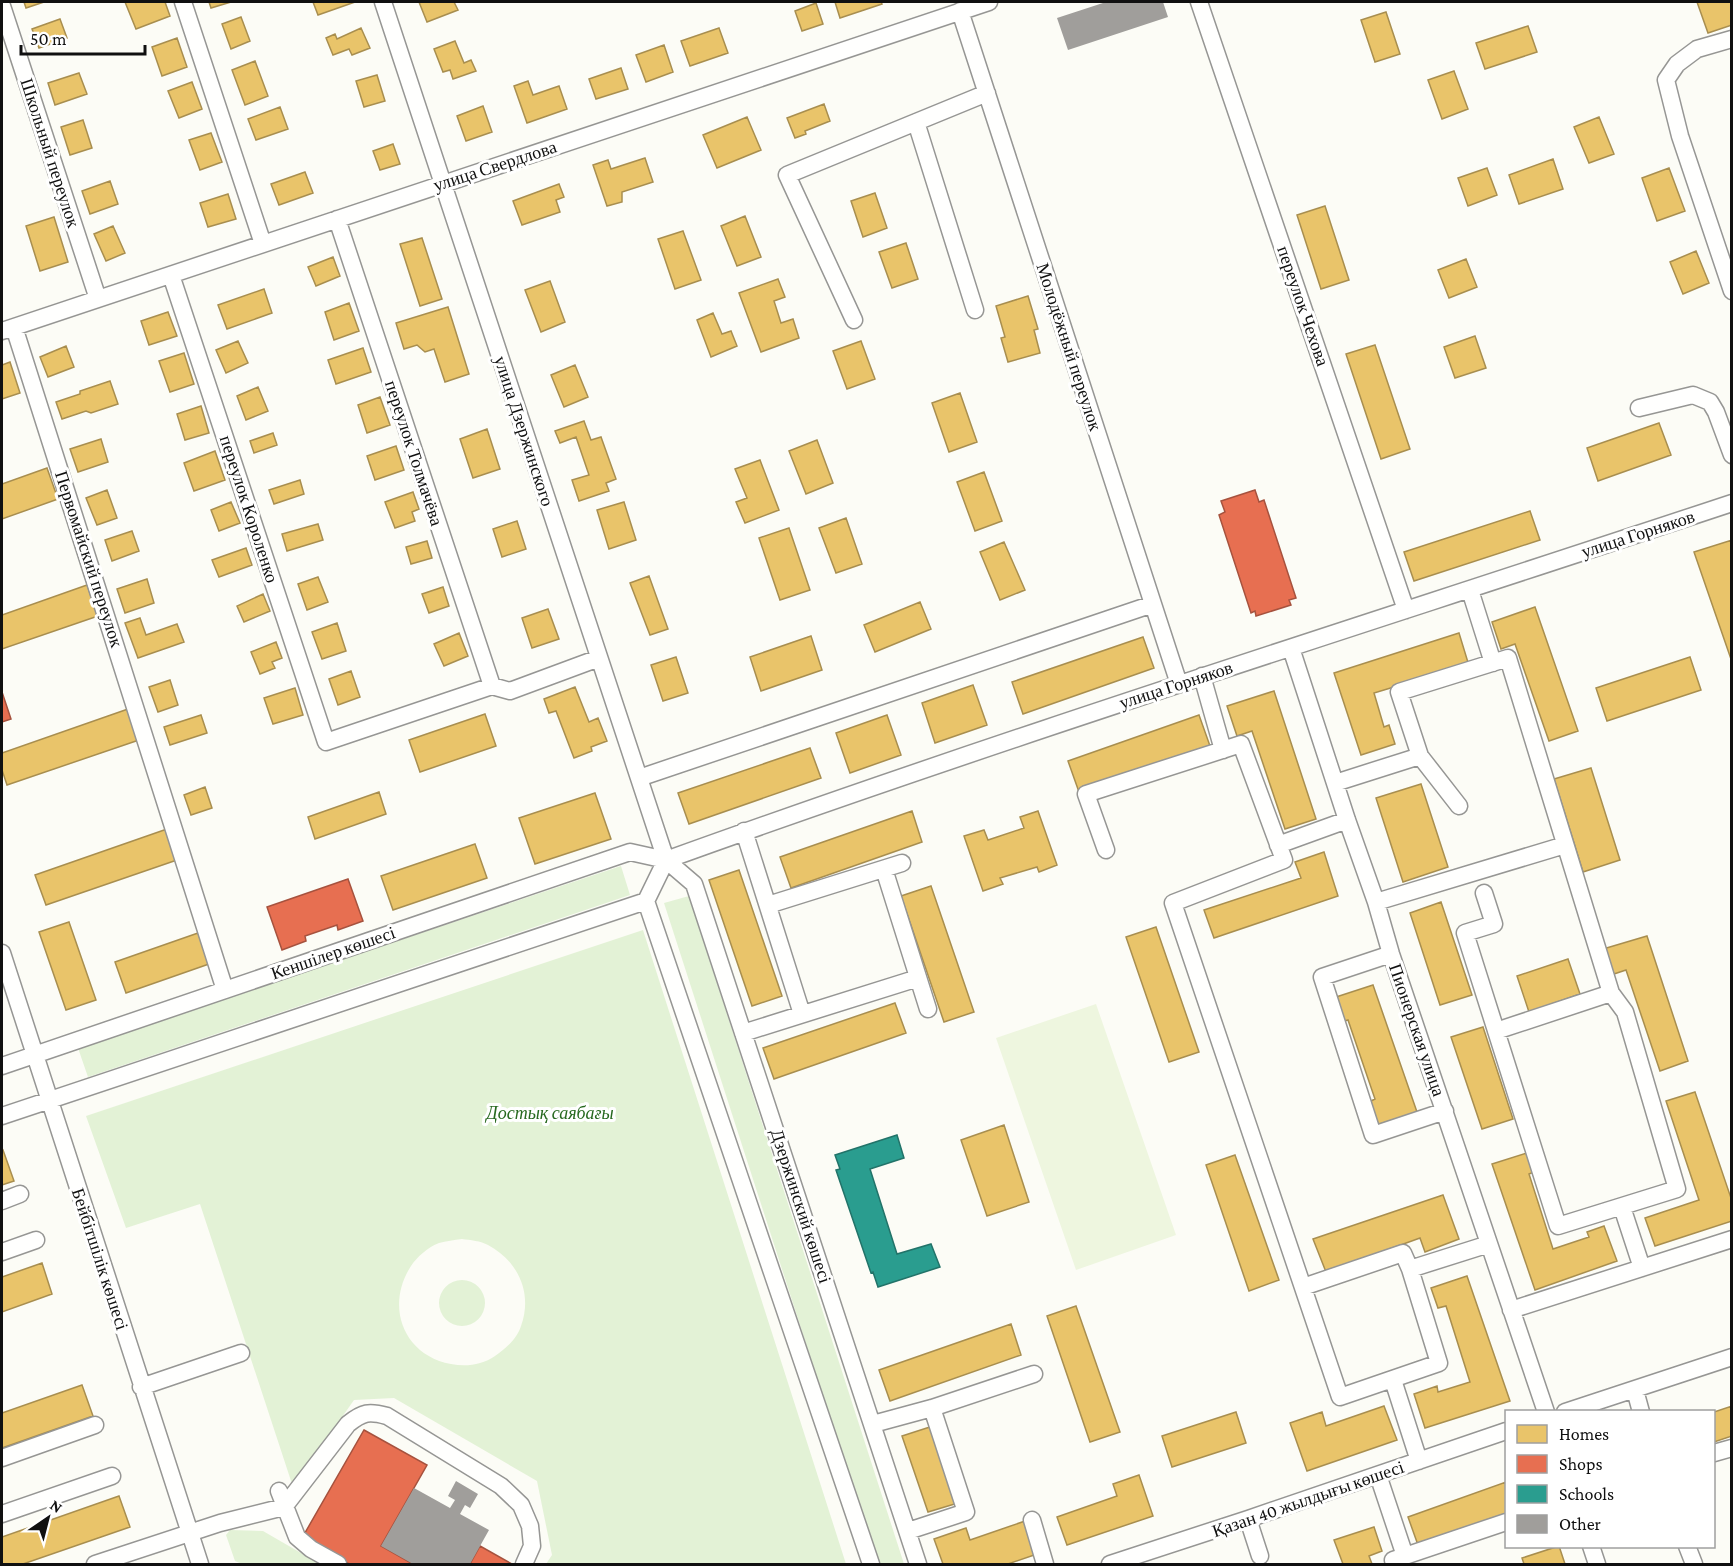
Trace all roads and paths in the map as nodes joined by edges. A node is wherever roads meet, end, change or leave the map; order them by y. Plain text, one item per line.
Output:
1 (183, 2) edge
2 (383, 2) edge
3 (989, 2) edge
4 (1199, 2) edge
5 (2, 6) edge
6 (960, 11) junction
7 (1731, 39) edge
8 (987, 93) junction
9 (916, 122) junction
10 (443, 184) junction
11 (337, 219) junction
12 (264, 244) junction
13 (171, 275) junction
14 (1731, 291) edge
15 (98, 299) junction
16 (975, 310) dead end
17 (854, 320) dead end
18 (8, 329) edge
19 (1639, 408) dead end
20 (1727, 429) edge
21 (1731, 455) edge
22 (1731, 503) edge
23 (1470, 590) junction
24 (1153, 604) junction
25 (1406, 610) junction
26 (1291, 648) junction
27 (599, 658) junction
28 (1493, 663) junction
29 (1202, 676) junction
30 (1179, 684) junction
31 (492, 686) junction
32 (1223, 750) junction
33 (1420, 756) junction
34 (639, 778) junction
35 (1335, 783) junction
36 (1460, 806) dead end
37 (1347, 820) junction
38 (744, 831) junction
39 (1278, 845) junction
40 (1566, 845) junction
41 (1106, 850) dead end
42 (666, 860) junction
43 (902, 863) dead end
44 (884, 869) junction
45 (1484, 893) dead end
46 (646, 901) junction
47 (1376, 902) junction
48 (768, 905) junction
49 (2, 953) edge
50 (1391, 954) junction
51 (918, 978) junction
52 (225, 990) junction
53 (1611, 993) junction
54 (928, 1009) dead end
55 (801, 1014) junction
56 (1496, 1031) junction
57 (743, 1033) junction
58 (35, 1055) junction
59 (2, 1065) edge
60 (49, 1101) junction
61 (1445, 1111) junction
62 (2, 1116) edge
63 (20, 1194) dead end
64 (2, 1201) edge
65 (1622, 1207) junction
66 (1731, 1239) edge
67 (36, 1240) dead end
68 (1489, 1244) junction
69 (2, 1252) edge
70 (1642, 1268) junction
71 (1410, 1269) junction
72 (1303, 1287) junction
73 (1512, 1310) junction
74 (241, 1353) dead end
75 (1731, 1357) edge
76 (1034, 1374) dead end
77 (1393, 1380) junction
78 (141, 1387) junction
79 (1635, 1390) junction
80 (932, 1408) junction
81 (1545, 1410) edge
82 (1571, 1410) edge
83 (1640, 1410) edge
84 (873, 1424) junction
85 (95, 1425) dead end
86 (1505, 1431) edge
87 (1731, 1448) edge
88 (1715, 1452) edge
89 (2, 1458) edge
90 (1419, 1461) junction
91 (1378, 1475) junction
92 (112, 1476) dead end
93 (281, 1499) junction
94 (2, 1514) edge
95 (1032, 1520) dead end
96 (1248, 1520) junction
97 (1505, 1522) edge
98 (908, 1531) junction
99 (189, 1534) junction
100 (1592, 1548) edge
101 (1688, 1548) edge
102 (1260, 1556) dead end
103 (1400, 1560) edge
104 (95, 1564) edge
105 (200, 1564) edge
106 (338, 1564) edge
107 (524, 1564) edge
108 (871, 1564) edge
109 (918, 1564) edge
110 (1045, 1564) edge
111 (1110, 1564) edge
112 (1597, 1564) edge
113 (1694, 1564) edge

1 - 12 street
2 - 10 street, улица Дзержинского
3 - 6 street, улица Свердлова
4 - 25 street, переулок Чехова
5 - 15 street, Школьный переулок
6 - 8 street, Молодёжный переулок
6 - 10 street, улица Свердлова
7 - 14 street
8 - 9 street
8 - 24 street, Молодёжный переулок
9 - 16 street
9 - 17 street
10 - 11 street, улица Свердлова
10 - 27 street, улица Дзержинского
11 - 12 street, улица Свердлова
11 - 31 street, переулок Толмачёва
12 - 13 street, улица Свердлова
13 - 15 street, улица Свердлова
13 - 31 street, переулок Короленко
15 - 18 street, улица Свердлова
18 - 52 street, Первомайский переулок
19 - 20 street
20 - 21 street
22 - 23 street, улица Горняков
23 - 25 street, улица Горняков
23 - 28 street
24 - 30 street, Молодёжный переулок
24 - 34 street
25 - 26 street, улица Горняков
26 - 29 street, улица Горняков
26 - 35 street, Пионерская улица
27 - 31 street
27 - 34 street, улица Дзержинского
28 - 33 street
28 - 40 street
29 - 30 street, улица Горняков
29 - 32 street
30 - 38 street, улица Горняков
32 - 39 street
32 - 41 street
33 - 35 street
33 - 36 street
34 - 42 street, улица Дзержинского
35 - 37 street, Пионерская улица
37 - 39 street
37 - 47 street, Пионерская улица
38 - 42 street, улица Горняков
38 - 48 street
39 - 72 street
40 - 47 street
40 - 53 street
42 - 46 street
42 - 52 street, Кеншілер көшесі
42 - 57 street, Дзержинский көшесі
43 - 44 street
44 - 48 street
44 - 51 street
45 - 56 street
46 - 60 street
46 - 108 street
47 - 50 street, Пионерская улица
48 - 55 street
49 - 58 street, Бейбітшілік көшесі
50 - 61 street, Пионерская улица
50 - 61 street
51 - 54 street
51 - 55 street
52 - 58 street, Кеншілер көшесі
53 - 56 street
53 - 65 street
55 - 57 street
56 - 65 street
57 - 84 street, Дзержинский көшесі
58 - 59 street, Кеншілер көшесі
58 - 60 street, Бейбітшілік көшесі
60 - 62 street
60 - 78 street, Бейбітшілік көшесі
61 - 68 street, Пионерская улица
63 - 64 street
65 - 70 street
66 - 70 street
67 - 69 street
68 - 71 street
68 - 73 street, Пионерская улица
70 - 73 street
71 - 72 street
71 - 77 street
72 - 77 street
73 - 81 street, Пионерская улица
74 - 78 street
75 - 79 street
76 - 80 street
77 - 90 street
78 - 99 street, Бейбітшілік көшесі
79 - 82 street
79 - 83 street
80 - 84 street
80 - 98 street
84 - 98 street, Дзержинский көшесі
85 - 89 street
86 - 90 street, Қазан 40 жылдығы көшесі
87 - 88 street
90 - 91 street, Қазан 40 жылдығы көшесі
91 - 96 street, Қазан 40 жылдығы көшесі
91 - 103 street
92 - 94 street
93 - 99 street
93 - 106 street
93 - 107 street
95 - 110 street
96 - 102 street
96 - 111 street, Қазан 40 жылдығы көшесі
97 - 103 street
98 - 109 street, Дзержинский көшесі
99 - 104 street
99 - 105 street, Бейбітшілік көшесі
100 - 112 street
101 - 113 street

